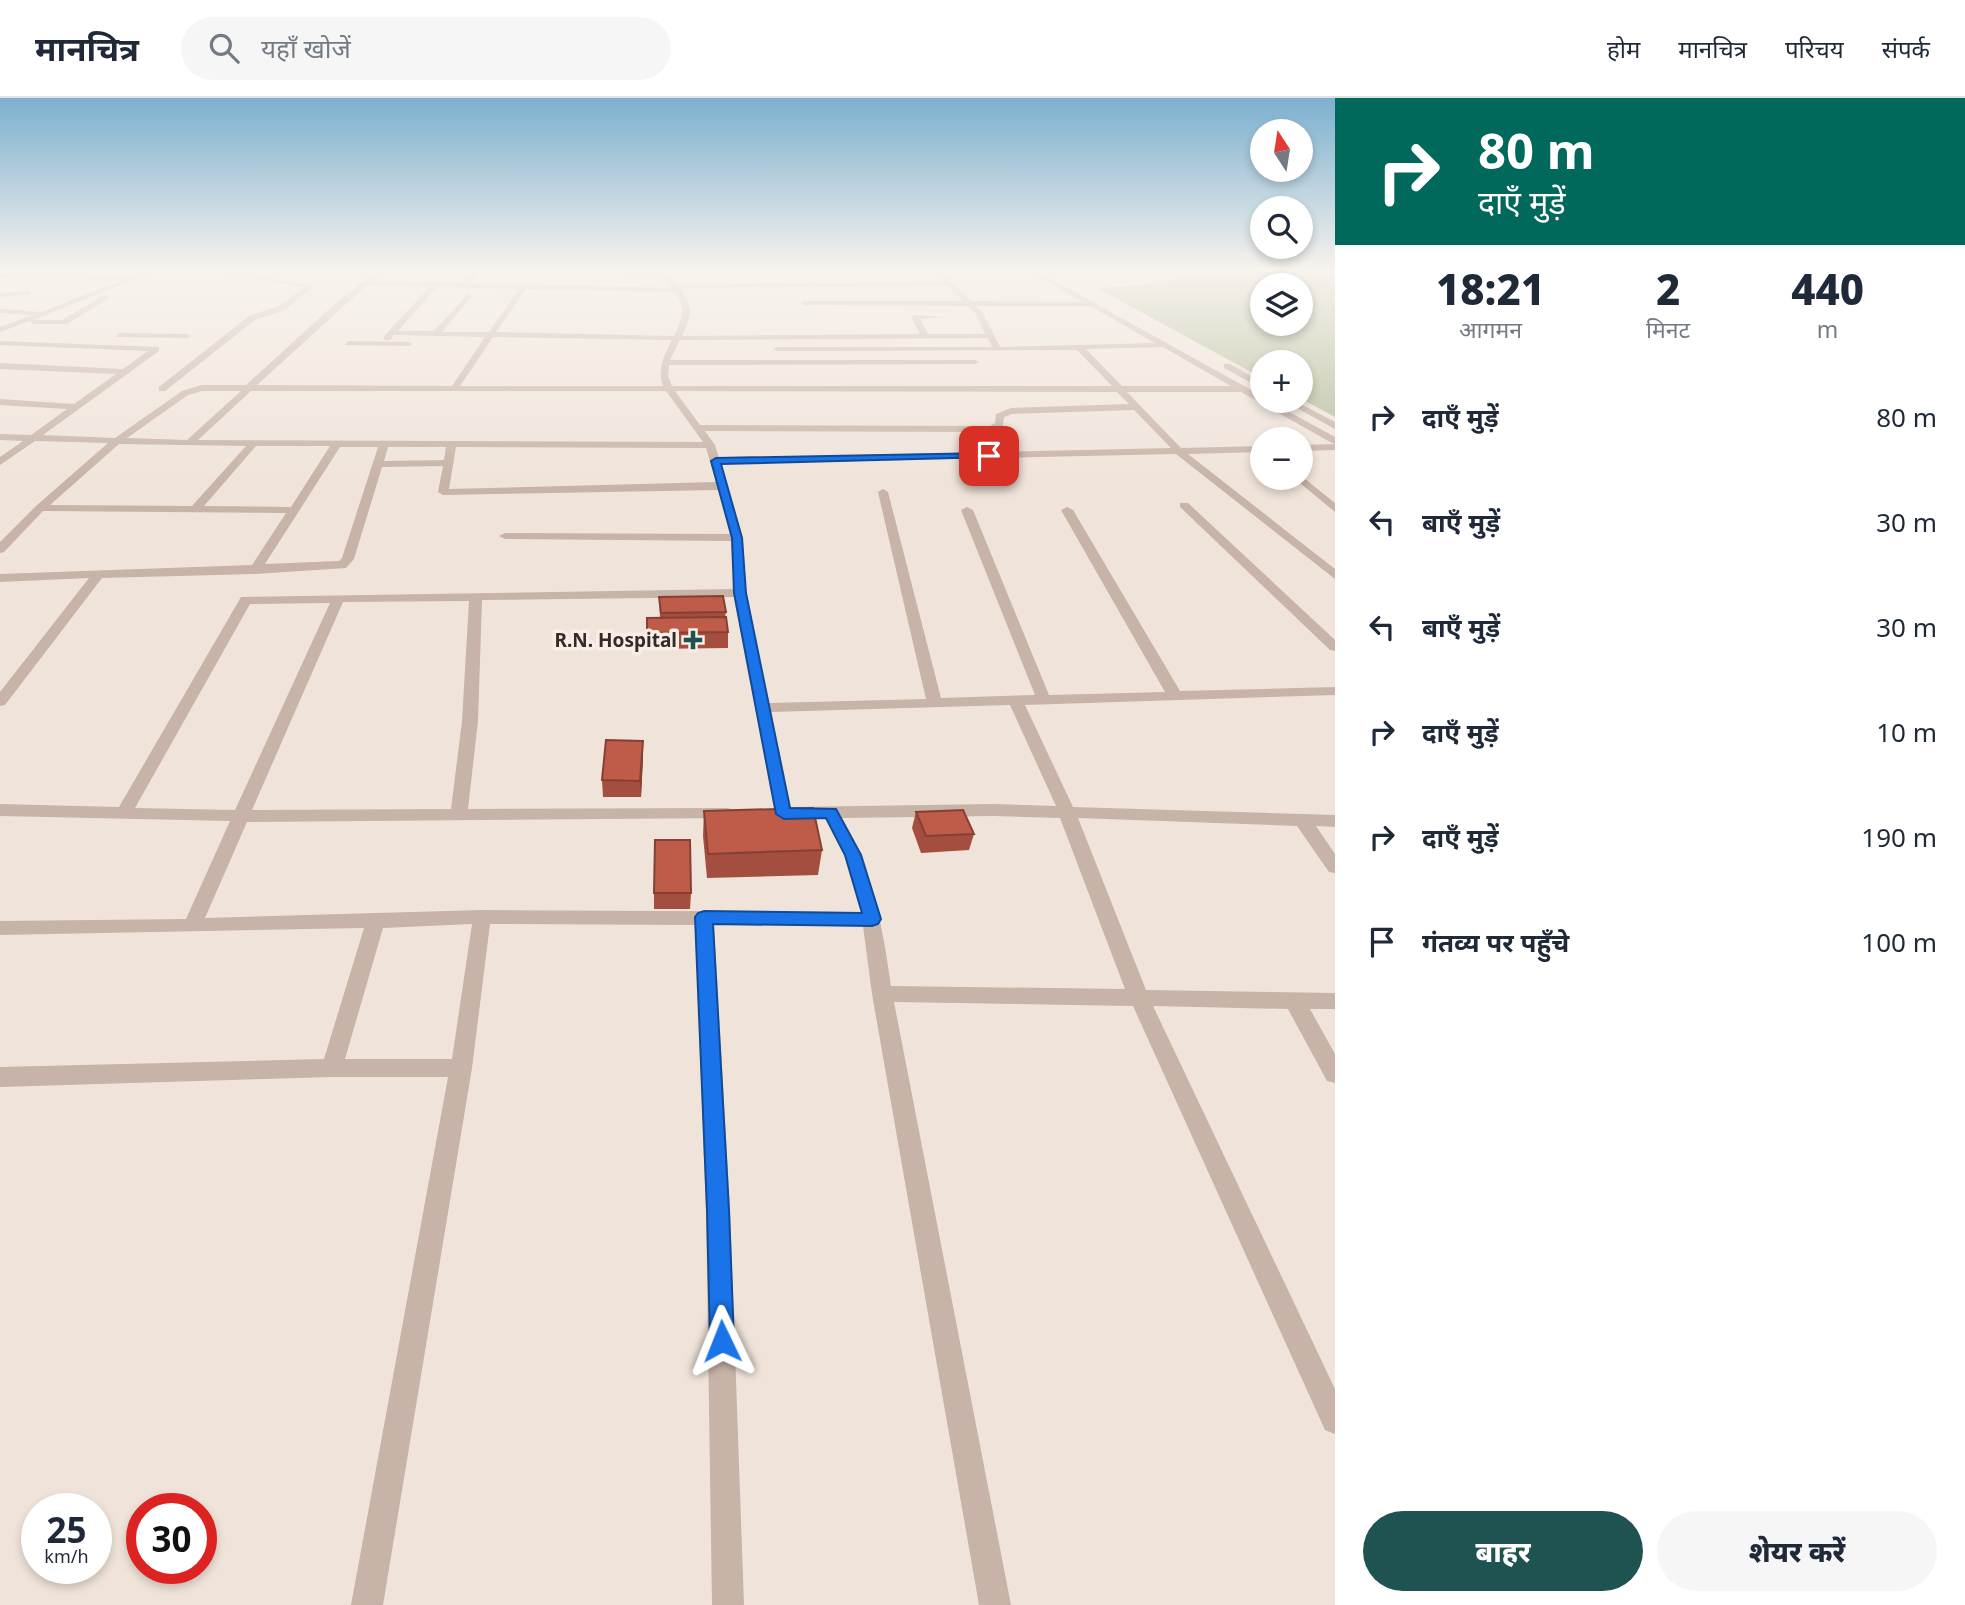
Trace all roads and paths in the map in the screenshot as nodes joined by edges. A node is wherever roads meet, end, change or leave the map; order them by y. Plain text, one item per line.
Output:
1 (223, 340) edge
2 (301, 340) edge
3 (386, 340) edge
4 (489, 340) edge
5 (621, 340) edge
6 (705, 340) edge
7 (798, 340) edge
8 (994, 340) edge
9 (1157, 340) edge
10 (0, 343) edge
11 (348, 343) dead end
12 (675, 343) junction
13 (383, 344) junction
14 (421, 344) dead end
15 (473, 345) dead end
16 (486, 345) junction
17 (1165, 345) junction
18 (1080, 348) junction
19 (686, 349) dead end
20 (768, 349) dead end
21 (795, 349) junction
22 (969, 349) junction
23 (997, 349) junction
24 (1215, 360) dead end
25 (665, 363) junction
26 (0, 366) edge
27 (125, 372) junction
28 (980, 376) junction
29 (1250, 379) edge
30 (162, 389) dead end
31 (245, 389) junction
32 (669, 389) junction
33 (1242, 389) junction
34 (453, 390) junction
35 (1121, 390) junction
36 (1250, 393) edge
37 (0, 402) edge
38 (75, 407) junction
39 (1136, 407) junction
40 (1285, 413) edge
41 (1311, 413) edge
42 (1335, 426) edge
43 (698, 428) junction
44 (0, 437) edge
45 (29, 438) junction
46 (1335, 441) edge
47 (115, 442) junction
48 (189, 443) junction
49 (254, 443) junction
50 (337, 444) junction
51 (383, 444) junction
52 (452, 444) junction
53 (710, 445) junction
54 (1335, 447) edge
55 (1313, 448) edge
56 (1250, 449) edge
57 (1180, 452) junction
58 (716, 461) junction
59 (0, 462) edge
60 (448, 463) junction
61 (377, 464) junction
62 (723, 485) junction
63 (1312, 490) edge
64 (883, 492) dead end
65 (1184, 505) dead end
66 (40, 508) junction
67 (196, 509) junction
68 (1335, 509) edge
69 (294, 510) junction
70 (967, 510) dead end
71 (1067, 510) dead end
72 (505, 536) dead end
73 (737, 538) junction
74 (0, 550) edge
75 (255, 570) junction
76 (1335, 575) edge
77 (97, 576) junction
78 (0, 578) edge
79 (740, 593) junction
80 (476, 597) junction
81 (338, 599) junction
82 (1335, 647) edge
83 (1335, 691) edge
84 (1174, 694) junction
85 (1043, 698) junction
86 (1015, 699) junction
87 (934, 701) junction
88 (0, 702) edge
89 (761, 708) junction
90 (0, 810) edge
91 (831, 813) junction
92 (1067, 813) junction
93 (123, 814) junction
94 (743, 814) edge
95 (459, 815) junction
96 (243, 816) junction
97 (1303, 821) junction
98 (1335, 821) edge
99 (1335, 867) edge
100 (482, 917) junction
101 (704, 917) junction
102 (872, 919) junction
103 (375, 922) junction
104 (192, 926) junction
105 (0, 928) edge
106 (882, 994) junction
107 (1138, 996) junction
108 (1294, 1000) junction
109 (1335, 1001) edge
110 (332, 1068) junction
111 (461, 1068) junction
112 (1335, 1074) edge
113 (0, 1077) edge
114 (1335, 1420) edge
115 (368, 1605) edge
116 (728, 1605) edge
117 (995, 1605) edge

1 - 30 street
2 - 31 street
3 - 13 street
4 - 16 street
5 - 12 street
6 - 12 street
7 - 21 street
8 - 23 street
9 - 17 street
10 - 27 street
11 - 13 street
12 - 19 street
12 - 25 street
13 - 14 street
15 - 16 street
16 - 34 street
17 - 18 street
17 - 33 street
18 - 23 street
18 - 35 street
20 - 21 street
21 - 22 street
22 - 23 street
22 - 28 street
24 - 29 street
25 - 28 street
25 - 32 street
26 - 27 street
27 - 38 street
28 - 32 street
28 - 35 street
31 - 34 street
31 - 47 street
31 - 48 street
32 - 34 street
32 - 43 street
33 - 35 street
33 - 36 street
35 - 39 street
37 - 38 street
38 - 45 street
39 - 43 street
39 - 57 street
40 - 46 street
41 - 42 street
43 - 53 street
44 - 45 street
45 - 47 street
45 - 59 street
47 - 48 street
47 - 66 street
48 - 49 street
49 - 50 street
49 - 67 street
50 - 51 street
50 - 69 street
51 - 52 street
51 - 61 street
52 - 53 street
52 - 60 street
53 - 58 street
54 - 55 street
56 - 57 street
57 - 58 street
57 - 76 street
58 - 62 street
60 - 61 street
60 - 62 street
61 - 75 street
62 - 73 street
63 - 68 street
64 - 87 street
65 - 82 street
66 - 67 street
66 - 74 street
67 - 69 street
69 - 75 street
70 - 85 street
71 - 84 street
72 - 73 street
73 - 79 street
75 - 77 street
77 - 78 street
77 - 88 street
79 - 80 street
79 - 89 street
80 - 81 street
80 - 95 street
81 - 93 street
81 - 96 street
83 - 84 street
84 - 85 street
85 - 86 street
86 - 87 street
86 - 92 street
87 - 89 street
89 - 91 street
90 - 93 street
91 - 92 street
91 - 102 street
92 - 97 street
92 - 107 street
93 - 96 street
94 - 95 street
95 - 96 street
96 - 104 street
97 - 98 street
97 - 99 street
100 - 101 street
100 - 103 street
100 - 111 street
101 - 102 street
101 - 116 street
102 - 106 street
103 - 104 street
103 - 110 street
104 - 105 street
106 - 107 street
106 - 117 street
107 - 108 street
107 - 114 street
108 - 109 street
108 - 112 street
110 - 111 street
110 - 113 street
111 - 115 street

